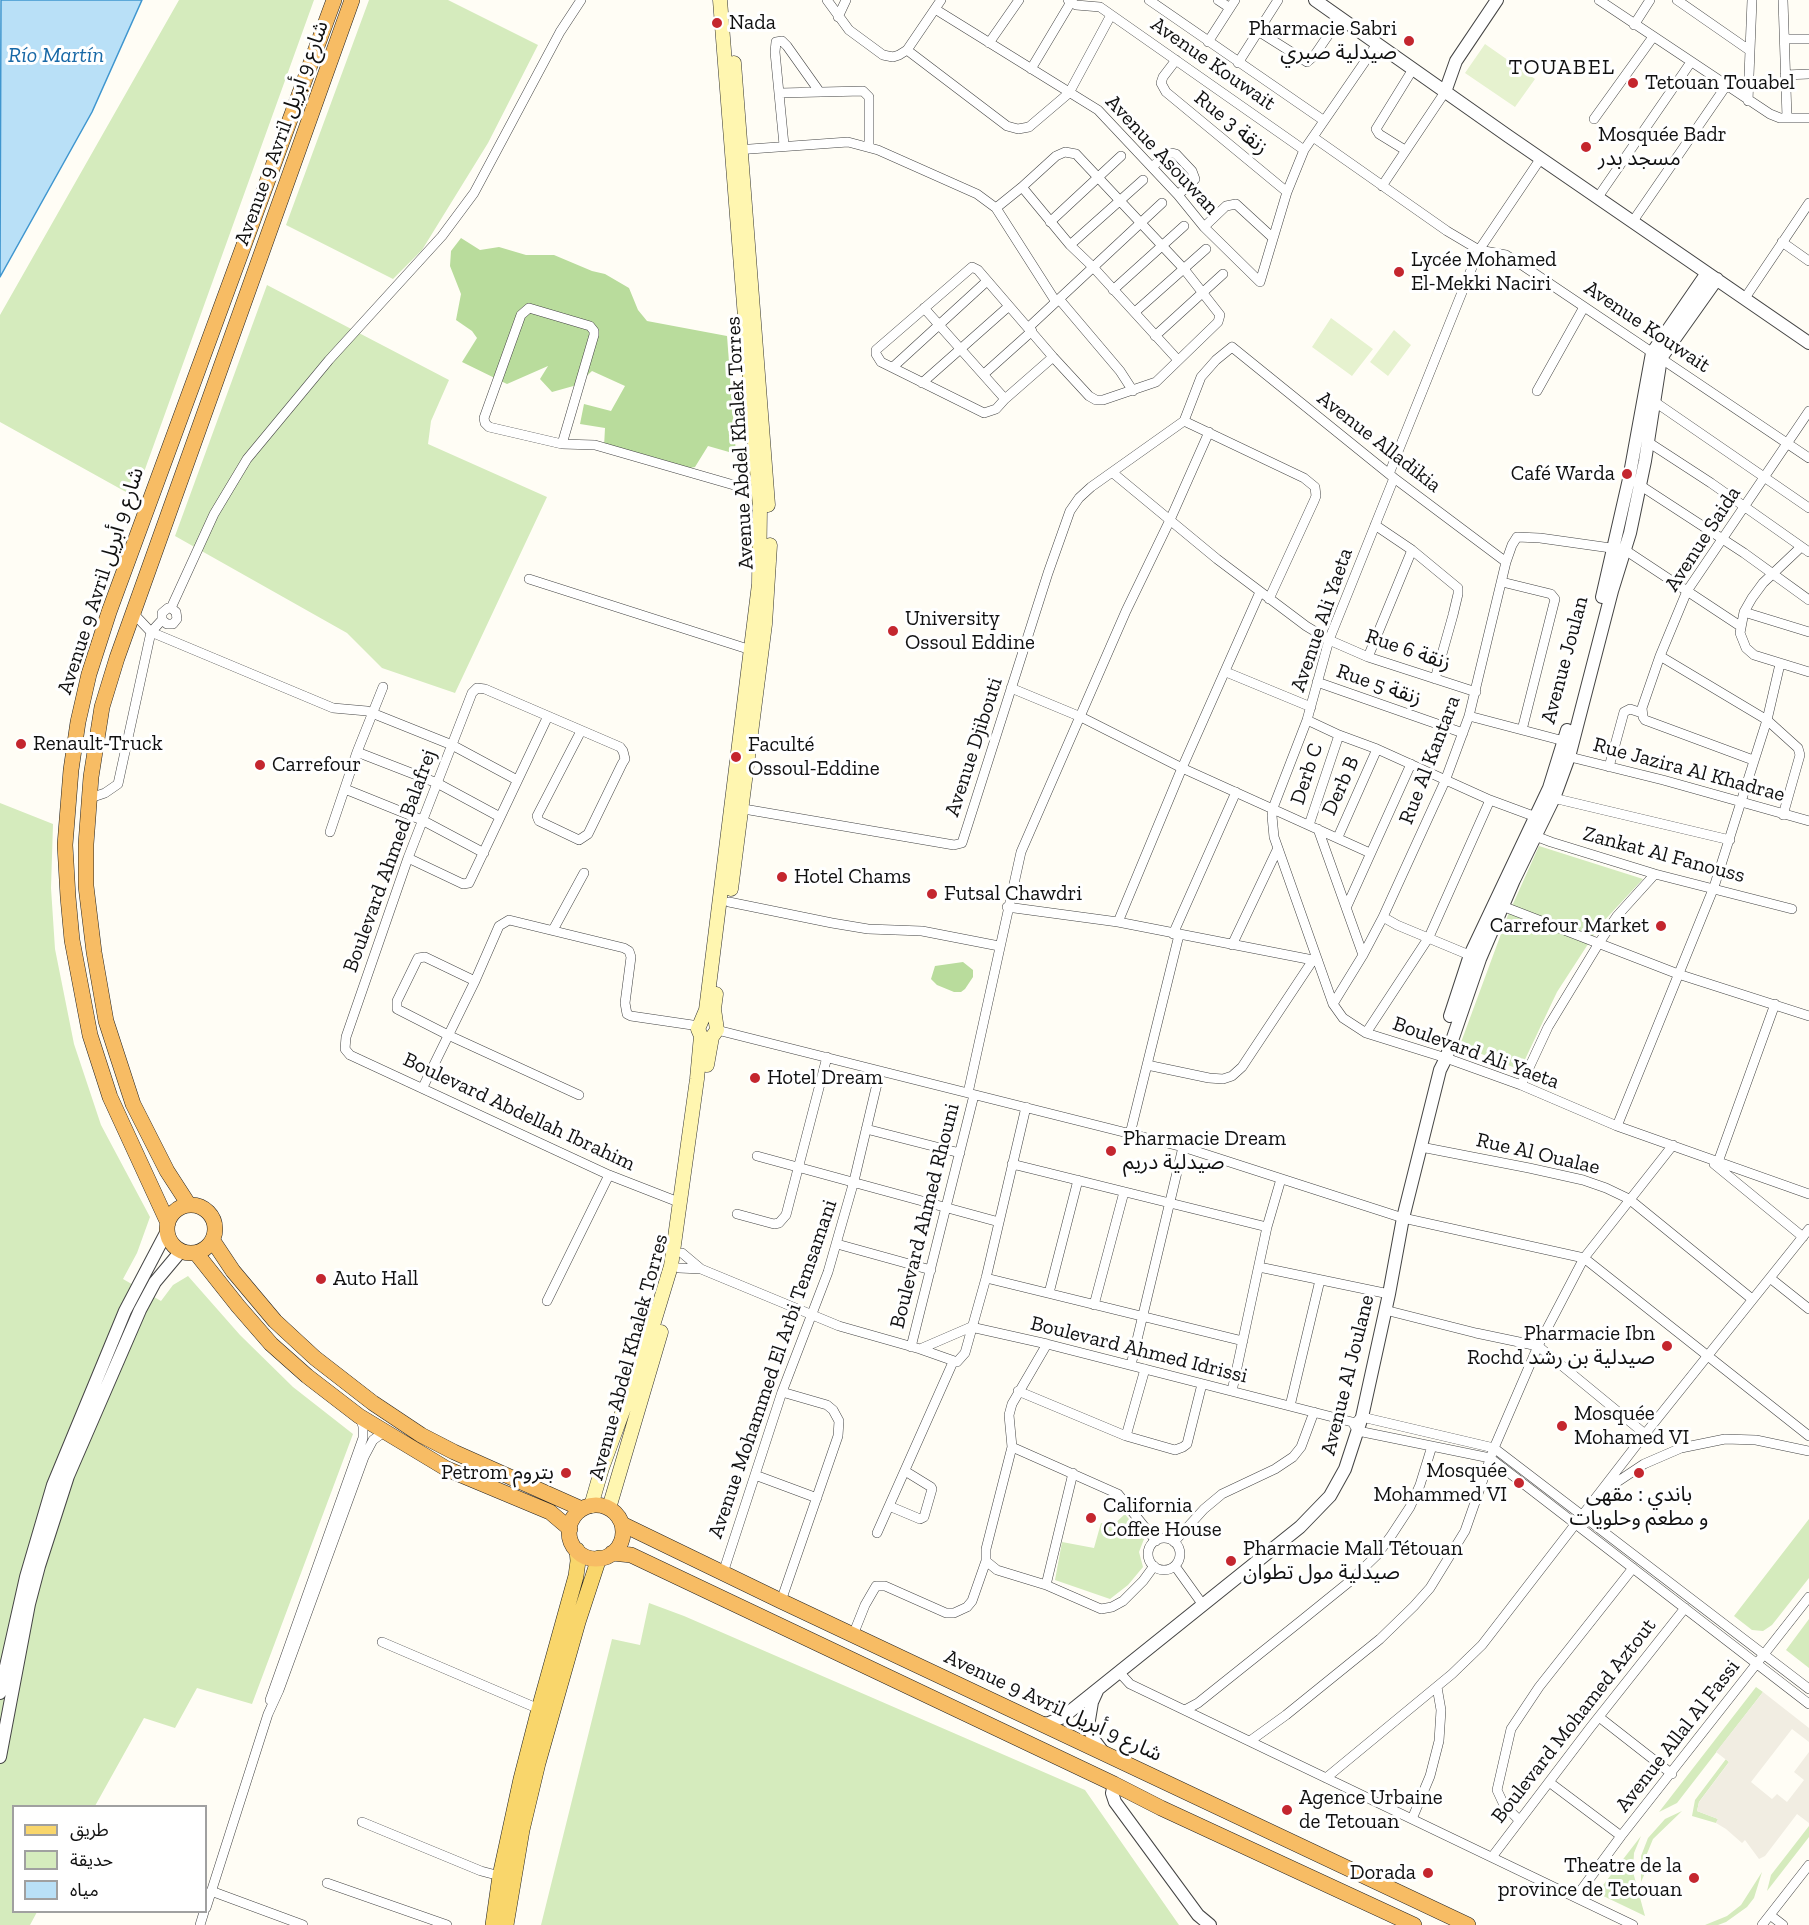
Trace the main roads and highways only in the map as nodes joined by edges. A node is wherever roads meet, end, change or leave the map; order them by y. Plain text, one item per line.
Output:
1 (334, 0) edge
2 (352, 0) edge
3 (720, 0) edge
4 (729, 0) edge
5 (736, 150) junction
6 (736, 808) junction
7 (708, 1029) junction
8 (189, 1205) junction
9 (168, 1227) junction
10 (213, 1241) junction
11 (188, 1252) junction
12 (586, 1508) junction
13 (609, 1508) junction
14 (622, 1524) junction
15 (570, 1529) junction
16 (576, 1550) junction
17 (606, 1556) junction
18 (493, 1925) edge
19 (506, 1925) edge
20 (1414, 1925) edge
21 (1468, 1925) edge

1 - 9 highway, Avenue 9 Avril شارع 9 أبريل
2 - 8 highway, Avenue 9 Avril شارع 9 أبريل
3 - 5 main road, Avenue Abdel Khalek Torres
4 - 5 main road, Avenue Abdel Khalek Torres
5 - 6 main road, Avenue Abdel Khalek Torres
5 - 6 main road, Avenue Abdel Khalek Torres
6 - 7 main road, Avenue Abdel Khalek Torres
6 - 7 main road, Avenue Abdel Khalek Torres
7 - 12 main road, Avenue Abdel Khalek Torres
7 - 13 main road, Avenue Abdel Khalek Torres
8 - 9 highway
8 - 10 highway
9 - 11 highway
10 - 11 highway
10 - 12 highway
11 - 15 highway
12 - 13 highway
12 - 15 highway
13 - 14 highway
14 - 17 highway
14 - 21 highway, Avenue 9 Avril شارع 9 أبريل
15 - 16 highway
16 - 17 highway
16 - 18 main road
17 - 19 main road
17 - 20 highway, Avenue 9 Avril شارع 9 أبريل

